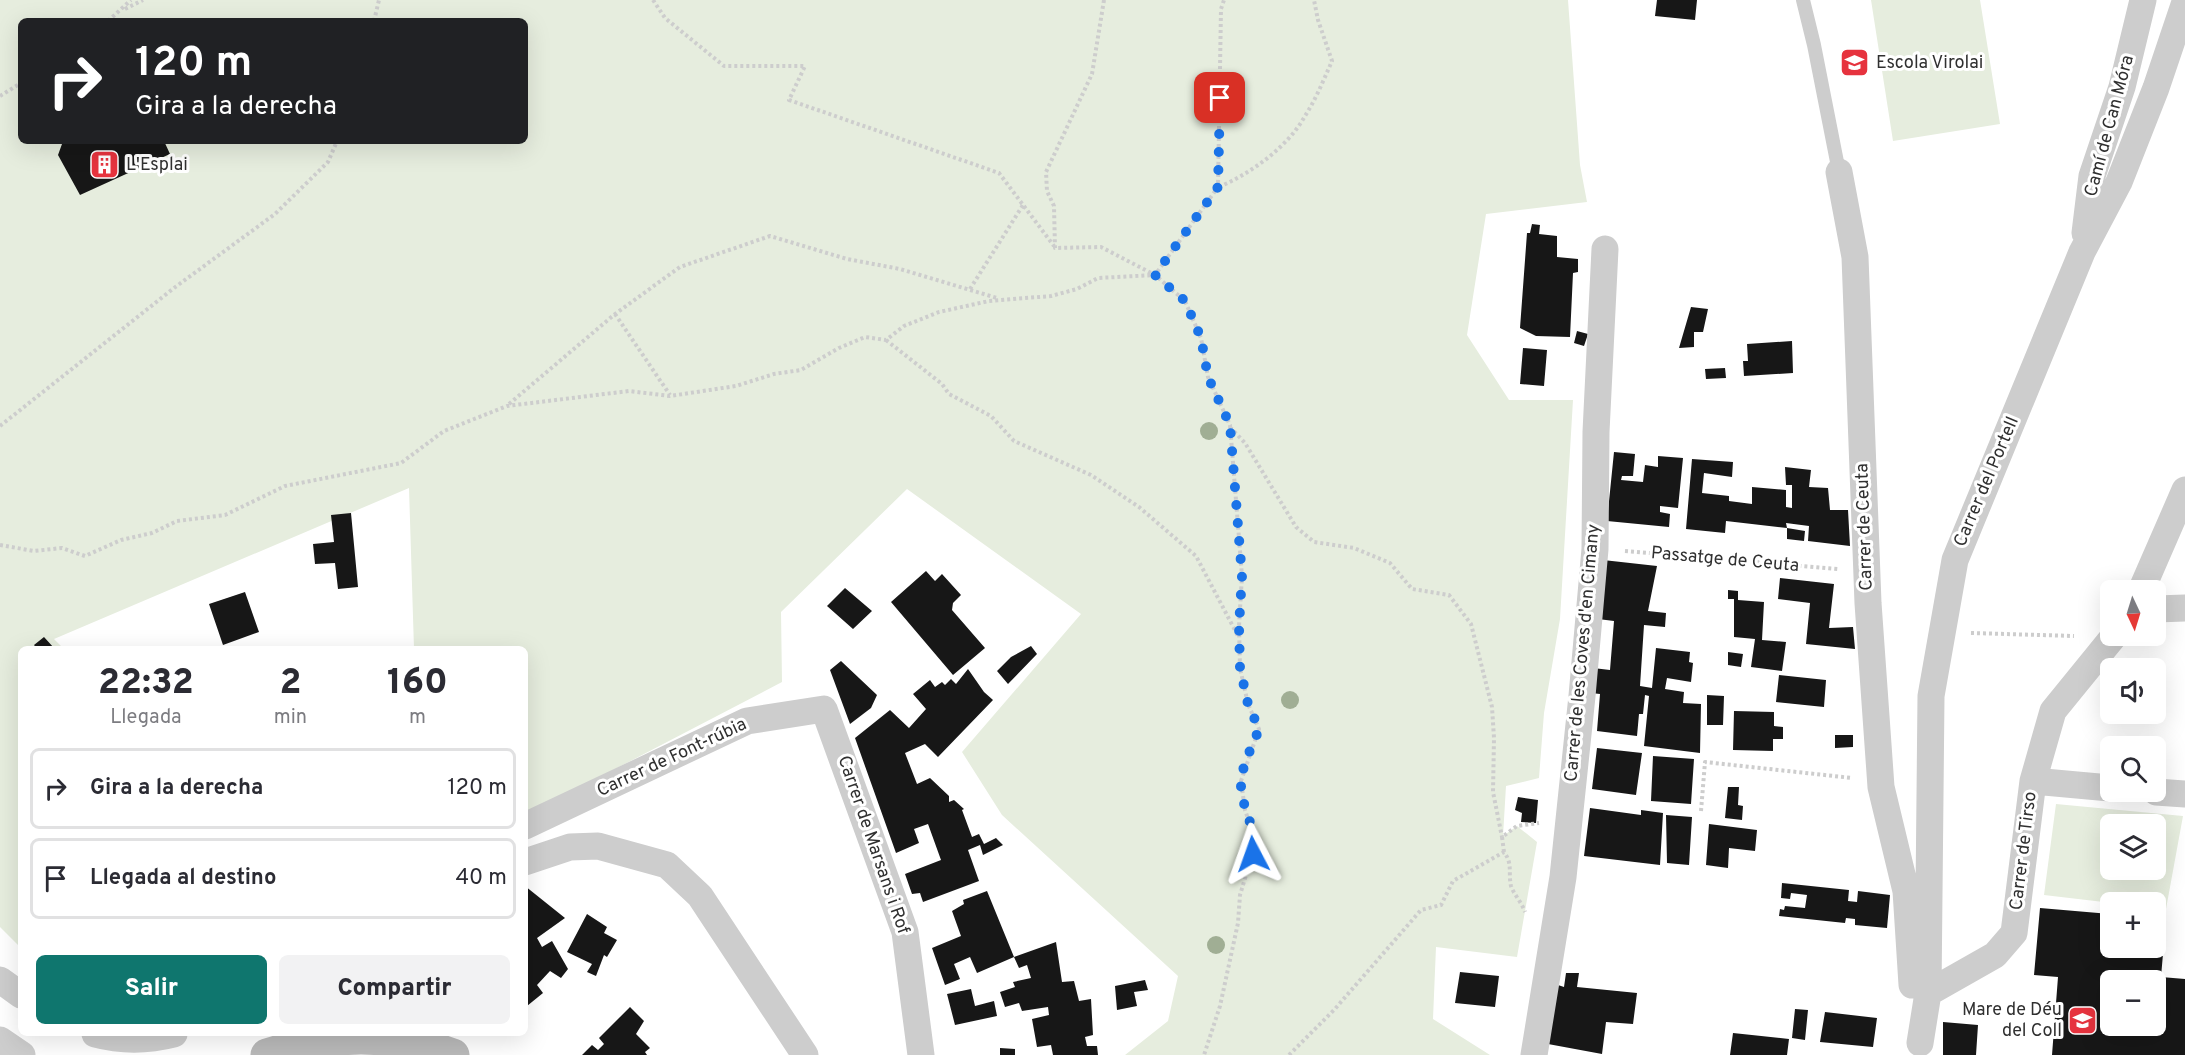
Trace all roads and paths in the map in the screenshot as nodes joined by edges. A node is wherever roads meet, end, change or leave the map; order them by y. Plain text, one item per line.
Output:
1 (131, 0) edge
2 (143, 0) edge
3 (379, 0) edge
4 (653, 0) edge
5 (1104, 0) edge
6 (1224, 0) edge
7 (1314, 0) edge
8 (1803, 0) edge
9 (2144, 0) edge
10 (2185, 2) edge
11 (123, 9) junction
12 (112, 18) edge
13 (375, 18) edge
14 (2181, 27) edge
15 (18, 85) edge
16 (0, 96) edge
17 (336, 144) edge
18 (1839, 172) joint
19 (1218, 187) junction
20 (1023, 205) junction
21 (1055, 248) junction
22 (1605, 249) dead end
23 (2082, 252) junction
24 (1155, 275) junction
25 (970, 289) junction
26 (1000, 299) junction
27 (615, 314) junction
28 (885, 340) junction
29 (670, 396) junction
30 (507, 405) junction
31 (0, 426) edge
32 (1230, 427) junction
33 (2185, 490) edge
34 (0, 545) edge
35 (1595, 549) junction
36 (1842, 569) dead end
37 (2146, 580) edge
38 (2185, 608) edge
39 (2166, 609) edge
40 (1975, 633) dead end
41 (2070, 636) dead end
42 (1239, 640) junction
43 (2106, 646) edge
44 (824, 709) joint
45 (1862, 779) dead end
46 (2033, 781) junction
47 (2100, 787) edge
48 (2166, 793) edge
49 (2185, 794) edge
50 (1701, 811) dead end
51 (1542, 817) dead end
52 (528, 825) edge
53 (1502, 837) junction
54 (1504, 852) junction
55 (528, 861) edge
56 (1527, 917) dead end
57 (0, 980) edge
58 (18, 993) edge
59 (1928, 993) junction
60 (103, 1036) edge
61 (165, 1036) edge
62 (0, 1040) edge
63 (1919, 1049) edge
64 (22, 1055) edge
65 (267, 1055) edge
66 (453, 1055) edge
67 (805, 1055) edge
68 (921, 1055) edge
69 (1204, 1055) edge
70 (1289, 1055) edge
71 (1534, 1055) edge

1 - 11 path
2 - 11 path
3 - 13 path
4 - 20 path
5 - 21 path
6 - 19 path
7 - 19 path
8 - 18 lane, Carrer de Ceuta
9 - 23 street, Camí de Can Móra
10 - 14 street, Carrer del Portell
11 - 12 path
14 - 23 street, Carrer del Portell
15 - 16 path
17 - 31 path
18 - 63 street, Carrer de Ceuta
19 - 24 path
20 - 21 path
20 - 25 path
21 - 24 path
22 - 35 street, Carrer de les Coves d'en Cimany
23 - 59 street, Carrer del Portell
24 - 26 path
24 - 32 path
25 - 26 path
25 - 27 path
26 - 28 path
27 - 29 path
27 - 30 path
28 - 29 path
28 - 42 path
29 - 30 path
30 - 34 path
32 - 42 path
32 - 53 path
33 - 37 street
35 - 36 path, Passatge de Ceuta
35 - 71 street, Carrer de les Coves d'en Cimany
38 - 39 street
40 - 41 path
42 - 69 path
43 - 46 street, Carrer de Tirso
44 - 52 street, Carrer de Font-rúbia
44 - 68 street, Carrer de Marsans i Rof
45 - 50 path
46 - 47 street
46 - 59 street, Carrer de Tirso
48 - 49 street
51 - 53 path
53 - 54 path
54 - 56 path
54 - 70 path
55 - 67 street
57 - 58 street
59 - 63 street
60 - 61 street
62 - 64 street
65 - 66 street

